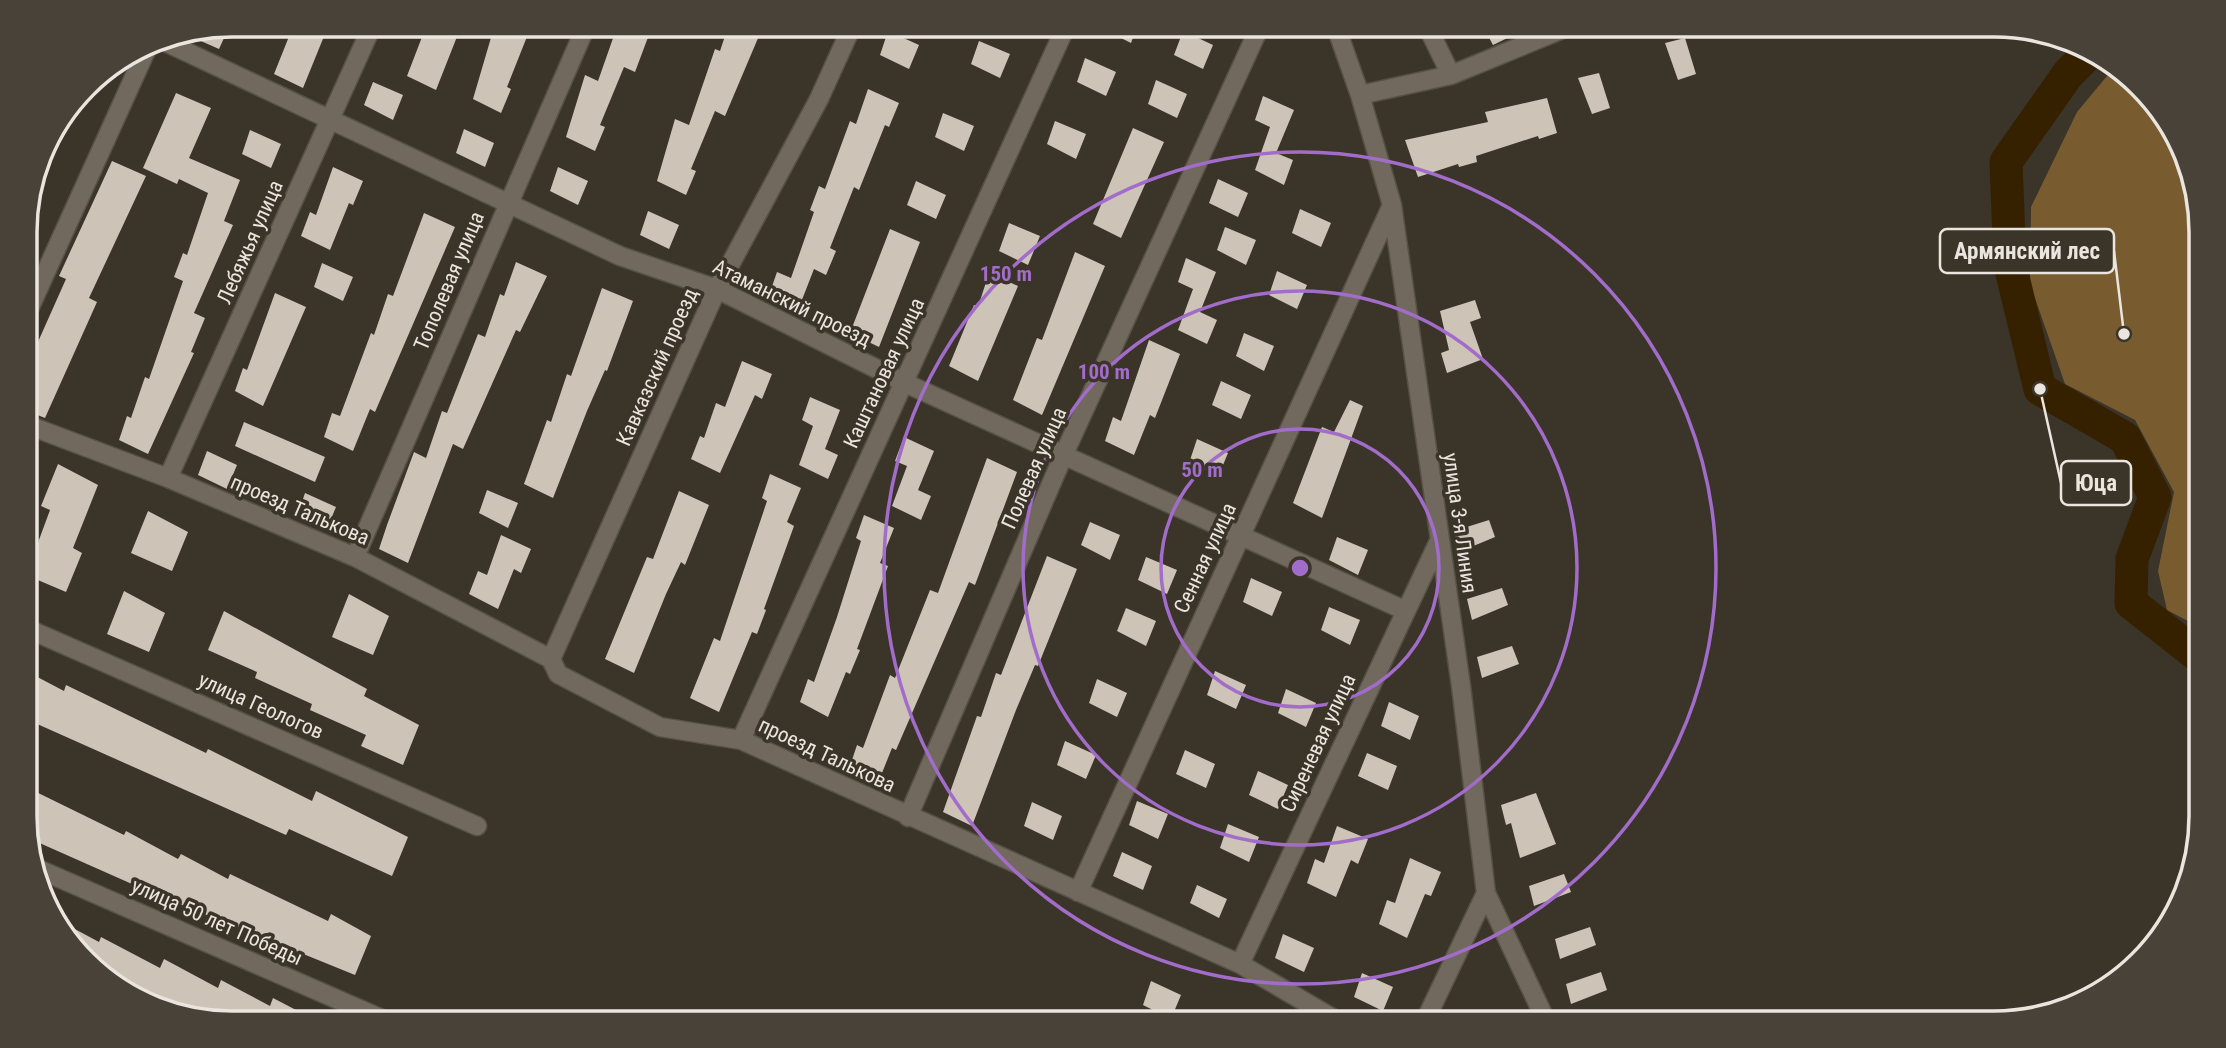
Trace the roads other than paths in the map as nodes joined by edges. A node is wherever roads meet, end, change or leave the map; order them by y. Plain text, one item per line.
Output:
1 (367, 37) edge
2 (581, 37) edge
3 (847, 37) edge
4 (1061, 37) edge
5 (1255, 37) edge
6 (1340, 37) edge
7 (1432, 37) edge
8 (1543, 37) edge
9 (173, 46) edge
10 (143, 58) edge
11 (1451, 75) junction
12 (1360, 95) junction
13 (329, 121) junction
14 (507, 202) junction
15 (1392, 205) junction
16 (717, 289) junction
17 (37, 292) edge
18 (905, 383) junction
19 (37, 428) edge
20 (1064, 454) junction
21 (169, 478) junction
22 (1240, 537) junction
23 (1439, 541) junction
24 (355, 557) junction
25 (1404, 610) junction
26 (37, 633) edge
27 (551, 659) junction
28 (741, 740) junction
29 (908, 817) junction
30 (477, 826) dead end
31 (45, 872) edge
32 (1078, 892) junction
33 (1486, 893) junction
34 (1240, 964) junction
35 (364, 1011) edge
36 (1320, 1011) edge
37 (1430, 1011) edge
38 (1541, 1011) edge

1 - 13 street, Лебяжья улица
2 - 14 street, Тополевая улица
3 - 16 street, Кавказский проезд
4 - 18 street, Каштановая улица
5 - 20 street, Полевая улица
6 - 12 street, улица 3-я Линия
7 - 11 street
8 - 11 street
9 - 13 street, Атаманский проезд
10 - 17 street
11 - 12 street
12 - 15 street, улица 3-я Линия
13 - 14 street, Атаманский проезд
13 - 21 street, Лебяжья улица
14 - 16 street, Атаманский проезд
14 - 24 street, Тополевая улица
15 - 22 street, Сенная улица
15 - 23 street, улица 3-я Линия
16 - 18 street, Атаманский проезд
16 - 27 street, Кавказский проезд
18 - 20 street, Атаманский проезд
18 - 28 street, Каштановая улица
19 - 21 street, проезд Талькова
20 - 22 street, Атаманский проезд
20 - 29 street, Полевая улица
21 - 24 street, проезд Талькова
22 - 25 street, Атаманский проезд
22 - 32 street, Сенная улица
23 - 25 street, Сиреневая улица
23 - 33 street, улица 3-я Линия
24 - 27 street, проезд Талькова
25 - 34 street, Сиреневая улица
26 - 30 street, улица Геологов
27 - 28 street, проезд Талькова
28 - 29 street, проезд Талькова
29 - 32 street, проезд Талькова
31 - 35 street, улица 50 лет Победы
32 - 34 street, проезд Талькова
33 - 37 street
33 - 38 street, улица 3-я Линия
34 - 36 street, проезд Талькова

